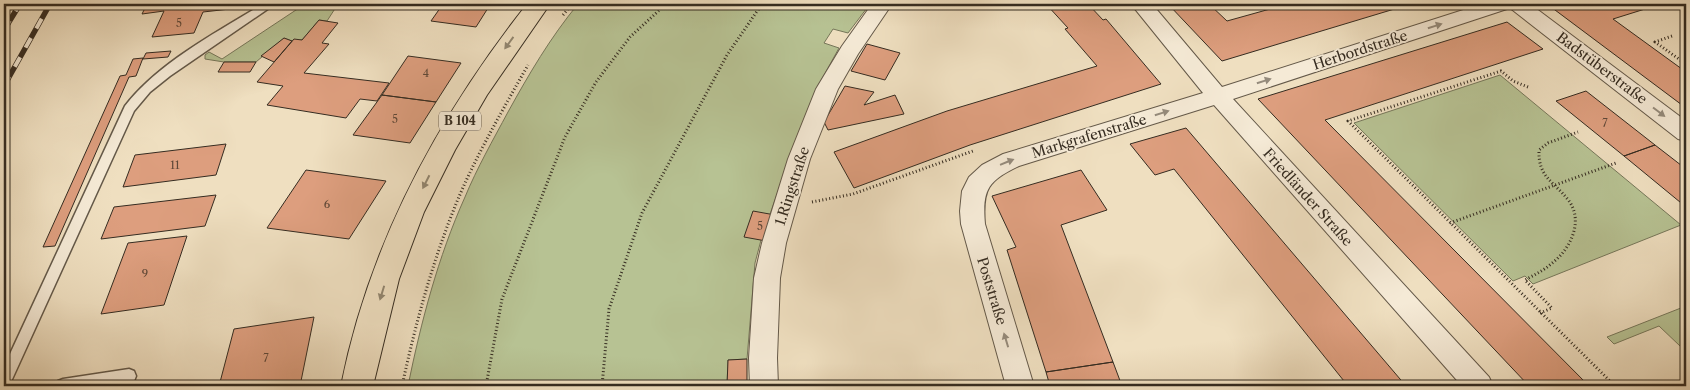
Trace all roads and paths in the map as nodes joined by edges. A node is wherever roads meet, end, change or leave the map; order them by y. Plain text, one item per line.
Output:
1 (270, 4) edge
2 (539, 4) edge
3 (572, 4) edge
4 (666, 4) edge
5 (762, 4) edge
6 (882, 4) edge
7 (1141, 4) edge
8 (1502, 4) edge
9 (1517, 4) edge
10 (560, 18) dead end
11 (1672, 36) dead end
12 (533, 58) dead end
13 (1686, 64) edge
14 (1528, 87) dead end
15 (1218, 96) junction
16 (1578, 132) dead end
17 (1686, 133) edge
18 (1616, 163) dead end
19 (990, 169) junction
20 (1554, 186) junction
21 (785, 208) junction
22 (1450, 223) junction
23 (1540, 313) junction
24 (4, 382) edge
25 (63, 386) edge
26 (125, 386) edge
27 (357, 386) edge
28 (402, 386) edge
29 (486, 386) edge
30 (602, 386) edge
31 (764, 386) edge
32 (1020, 386) edge
33 (1479, 386) edge
34 (1614, 386) edge

1 - 24 lane
2 -> 27 main road, B 104
3 - 10 path
4 - 29 path
5 - 30 path
6 - 21 street, 1.Ringstraße
7 - 15 street, Friedländer Straße
15 -> 8 street, Herbordstraße
9 -> 17 street, Badstüberstraße
11 - 13 path
12 - 28 path
14 - 22 path
19 -> 15 street, Markgrafenstraße
15 - 33 street, Friedländer Straße
16 - 20 path
18 - 20 path
19 - 21 path
32 -> 19 street, Poststraße
20 - 22 path
20 - 23 path
21 - 31 street, 1.Ringstraße
22 - 23 path
23 - 34 path
25 - 26 lane

